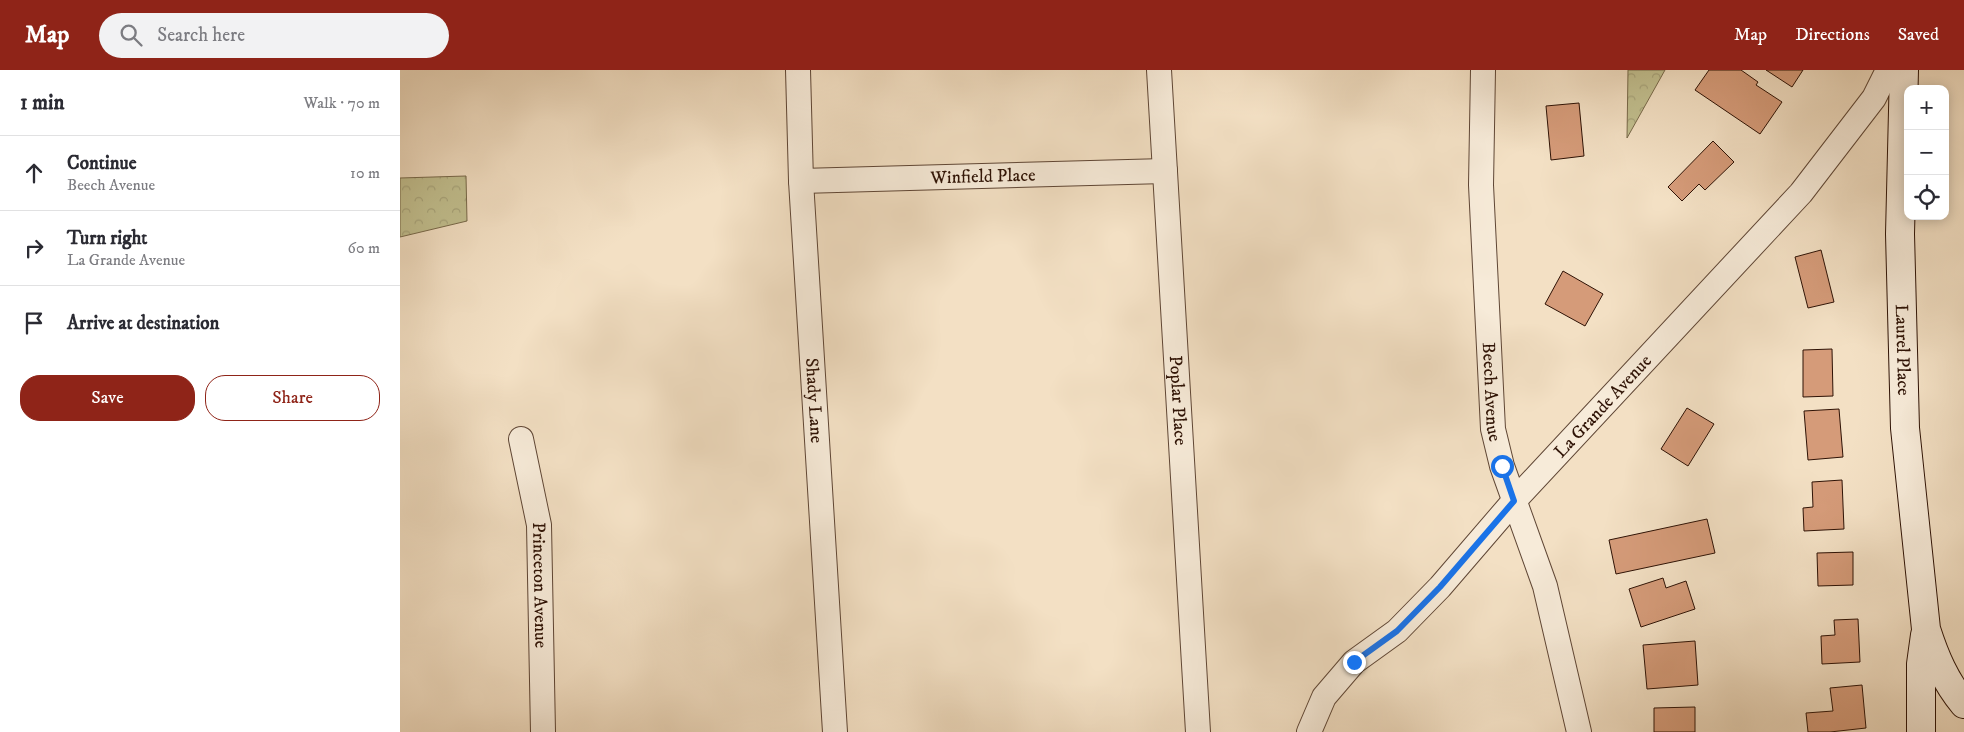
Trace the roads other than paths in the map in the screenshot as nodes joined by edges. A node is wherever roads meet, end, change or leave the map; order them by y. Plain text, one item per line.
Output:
1 (798, 70) edge
2 (1159, 70) edge
3 (1483, 70) edge
4 (1888, 70) edge
5 (1904, 70) edge
6 (1165, 171) junction
7 (801, 181) junction
8 (521, 439) dead end
9 (1514, 501) junction
10 (1926, 628) junction
11 (1964, 704) edge
12 (543, 732) edge
13 (835, 732) edge
14 (1198, 732) edge
15 (1309, 732) edge
16 (1579, 732) edge
17 (1921, 732) edge

1 - 7 street, Shady Lane
2 - 6 street, Poplar Place
3 - 9 street, Beech Avenue
4 - 9 street, La Grande Avenue
5 - 10 street, Laurel Place
6 - 7 street, Winfield Place
6 - 14 street, Poplar Place
7 - 13 street, Shady Lane
8 - 12 street, Princeton Avenue
9 - 15 street, La Grande Avenue
9 - 16 street, Beech Avenue
10 - 11 street, Laurel Place
10 - 17 street, Laurel Place

